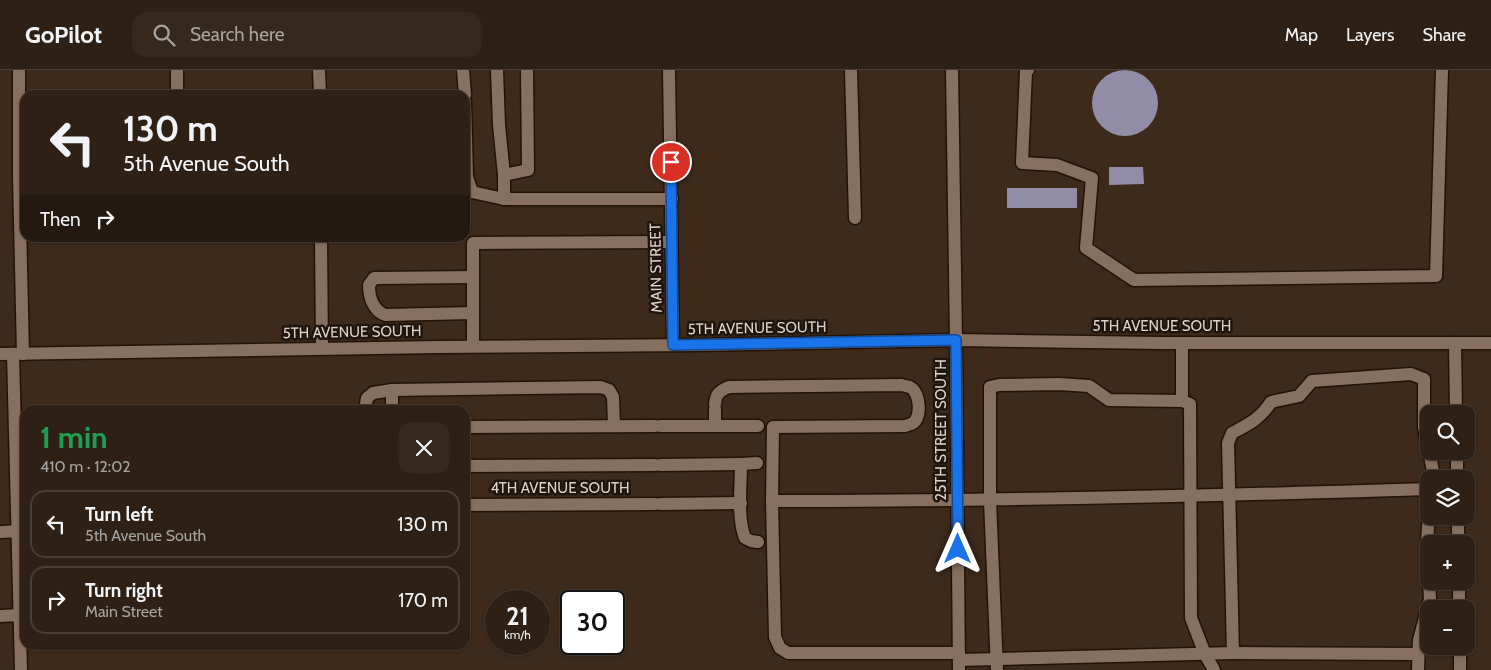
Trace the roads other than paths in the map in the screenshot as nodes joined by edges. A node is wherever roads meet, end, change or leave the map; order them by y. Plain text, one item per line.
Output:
1 (19, 70) edge
2 (177, 70) edge
3 (320, 70) edge
4 (464, 70) edge
5 (497, 70) edge
6 (528, 70) edge
7 (668, 70) edge
8 (851, 70) edge
9 (952, 70) edge
10 (1028, 70) edge
11 (1442, 70) edge
12 (177, 90) edge
13 (320, 90) edge
14 (465, 90) edge
15 (20, 106) edge
16 (504, 175) junction
17 (470, 186) edge
18 (504, 199) junction
19 (672, 199) junction
20 (20, 212) edge
21 (855, 218) dead end
22 (321, 242) edge
23 (671, 242) junction
24 (473, 278) junction
25 (473, 314) junction
26 (956, 340) junction
27 (1182, 343) junction
28 (1455, 343) junction
29 (1491, 343) edge
30 (673, 345) junction
31 (473, 346) junction
32 (322, 348) junction
33 (12, 354) edge
34 (392, 390) junction
35 (1182, 401) junction
36 (366, 405) edge
37 (392, 405) edge
38 (1456, 405) edge
39 (470, 426) edge
40 (614, 426) junction
41 (715, 426) junction
42 (764, 427) junction
43 (764, 463) junction
44 (741, 464) junction
45 (470, 466) edge
46 (1433, 470) edge
47 (1420, 489) edge
48 (1229, 496) junction
49 (1189, 497) junction
50 (990, 500) junction
51 (772, 501) junction
52 (958, 501) junction
53 (741, 503) junction
54 (470, 505) edge
55 (20, 511) edge
56 (20, 531) edge
57 (0, 532) edge
58 (765, 542) junction
59 (1430, 590) edge
60 (20, 614) edge
61 (0, 616) edge
62 (21, 650) edge
63 (1233, 653) junction
64 (1205, 654) junction
65 (1418, 654) junction
66 (1460, 655) edge
67 (959, 661) edge
68 (997, 664) edge
69 (21, 670) edge
70 (1214, 670) edge
71 (1418, 670) edge
72 (1460, 670) edge

1 - 15 street
2 - 12 street
3 - 13 street
4 - 14 street
5 - 16 street
6 - 16 street
7 - 19 street, MAIN STREET
8 - 21 street
9 - 26 street, 25TH STREET SOUTH
10 - 11 street
16 - 18 street
17 - 18 street
18 - 19 street
19 - 23 street, MAIN STREET
20 - 33 street
22 - 32 street
23 - 24 street
23 - 30 street, MAIN STREET
24 - 25 street
24 - 25 street
25 - 31 street
26 - 27 street, 5TH AVENUE SOUTH
26 - 30 street, 5TH AVENUE SOUTH
26 - 52 street, 25TH STREET SOUTH
27 - 28 street, 5TH AVENUE SOUTH
27 - 35 street
28 - 29 street, 5TH AVENUE SOUTH
28 - 38 street
30 - 31 street, 5TH AVENUE SOUTH
31 - 32 street, 5TH AVENUE SOUTH
32 - 33 street, 5TH AVENUE SOUTH
33 - 55 street
34 - 36 street
34 - 37 street
34 - 40 street
35 - 49 street
35 - 50 street
39 - 40 street
40 - 41 street
41 - 42 street
41 - 42 street
42 - 43 street
43 - 44 street
43 - 51 street
44 - 45 street
44 - 53 street
46 - 48 street
47 - 48 street
48 - 49 street
48 - 63 street
49 - 50 street
49 - 64 street
50 - 52 street
50 - 68 street
51 - 52 street
51 - 58 street
52 - 67 street, 25TH STREET SOUTH
53 - 54 street, 4TH AVENUE SOUTH
53 - 58 street
56 - 57 street
58 - 67 street
59 - 65 street
60 - 61 street
62 - 69 street
63 - 64 street
63 - 65 street
64 - 68 street
64 - 70 street
65 - 71 street
66 - 72 street
67 - 68 street

